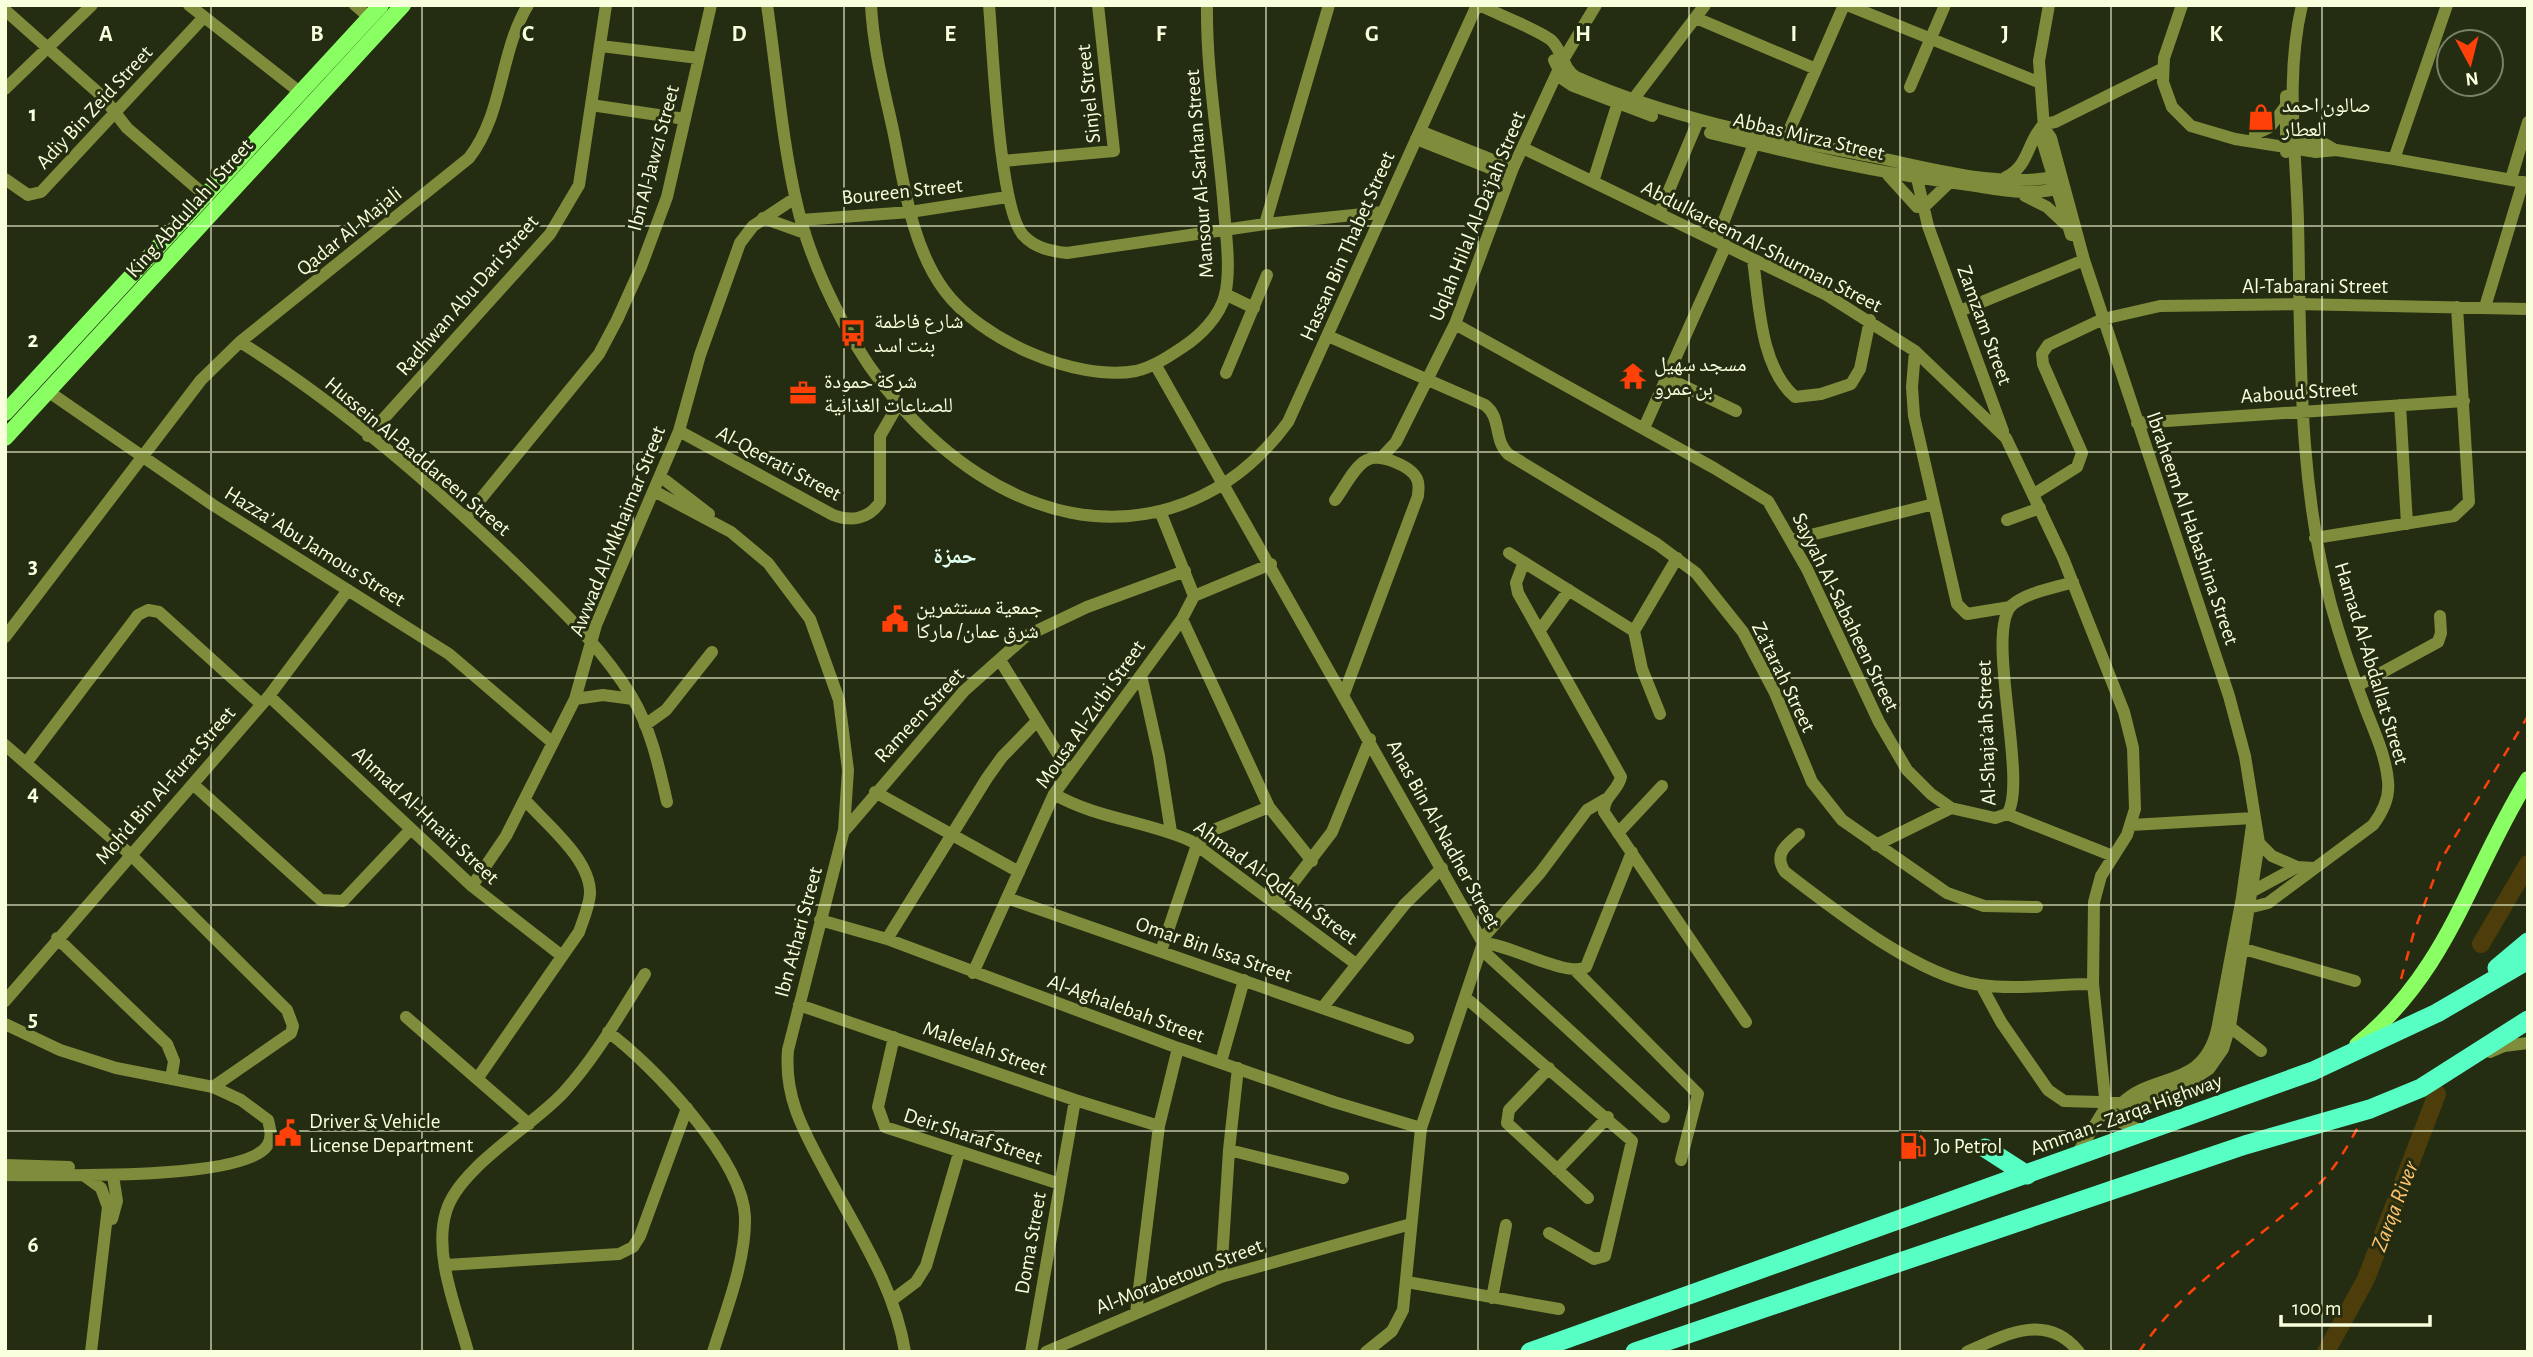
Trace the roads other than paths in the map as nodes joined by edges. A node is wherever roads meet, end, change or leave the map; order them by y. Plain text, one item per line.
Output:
1 (92, 5) edge
2 (190, 5) edge
3 (355, 5) edge
4 (381, 5) edge
5 (403, 5) edge
6 (527, 5) edge
7 (606, 5) edge
8 (711, 5) edge
9 (767, 5) edge
10 (871, 5) edge
11 (989, 5) edge
12 (1098, 5) edge
13 (1207, 5) edge
14 (1329, 5) edge
15 (1478, 5) edge
16 (1596, 5) edge
17 (1705, 5) edge
18 (1845, 5) edge
19 (1945, 5) edge
20 (2049, 5) edge
21 (2182, 5) edge
22 (2302, 5) edge
23 (2447, 5) edge
24 (5, 10) edge
25 (204, 17) junction
26 (370, 18) junction
27 (1696, 18) junction
28 (1932, 41) junction
29 (601, 46) junction
30 (48, 49) junction
31 (698, 58) junction
32 (1560, 65) junction
33 (1816, 69) junction
34 (2162, 69) junction
35 (2292, 75) junction
36 (2038, 82) junction
37 (1910, 87) dead end
38 (5, 89) edge
39 (301, 93) junction
40 (1623, 101) junction
41 (591, 106) junction
42 (2286, 107) junction
43 (116, 113) junction
44 (685, 119) junction
45 (2528, 122) edge
46 (1697, 125) junction
47 (2044, 126) junction
48 (2255, 134) junction
49 (1418, 135) junction
50 (2222, 135) junction
51 (1785, 140) junction
52 (1754, 144) junction
53 (2290, 144) junction
54 (1523, 148) junction
55 (2336, 150) junction
56 (2316, 152) junction
57 (2394, 159) junction
58 (1003, 161) junction
59 (1512, 172) junction
60 (2295, 172) junction
61 (1885, 173) junction
62 (1914, 173) junction
63 (5, 179) edge
64 (2002, 179) junction
65 (2521, 181) edge
66 (1593, 182) junction
67 (1949, 183) junction
68 (2058, 183) junction
69 (2015, 192) junction
70 (207, 197) junction
71 (1007, 197) junction
72 (795, 198) junction
73 (1921, 207) junction
74 (910, 212) junction
75 (1384, 212) junction
76 (1659, 214) junction
77 (763, 218) junction
78 (1265, 224) junction
79 (2294, 224) junction
80 (2067, 225) junction
81 (803, 226) junction
82 (1226, 230) junction
83 (1721, 243) junction
84 (2083, 257) junction
85 (1753, 260) junction
86 (1267, 275) dead end
87 (1225, 294) junction
88 (2293, 304) junction
89 (2457, 307) junction
90 (2485, 307) junction
91 (1254, 308) junction
92 (2528, 309) edge
93 (1960, 311) junction
94 (2103, 319) junction
95 (1870, 320) junction
96 (1455, 324) junction
97 (1328, 336) junction
98 (240, 342) junction
99 (1915, 351) junction
100 (1155, 364) junction
101 (1226, 373) dead end
102 (1667, 378) junction
103 (1426, 380) junction
104 (49, 392) junction
105 (2464, 401) junction
106 (899, 403) junction
107 (2400, 405) junction
108 (2302, 410) junction
109 (1736, 411) dead end
110 (5, 413) edge
111 (2137, 423) junction
112 (1644, 428) junction
113 (679, 431) junction
114 (368, 436) junction
115 (2006, 438) junction
116 (5, 439) edge
117 (1396, 442) junction
118 (143, 455) junction
119 (1381, 458) junction
120 (1398, 465) junction
121 (661, 477) junction
122 (1225, 484) junction
123 (654, 491) junction
124 (2034, 494) junction
125 (1335, 500) dead end
126 (1934, 504) junction
127 (2040, 508) junction
128 (1160, 511) junction
129 (466, 517) junction
130 (2007, 520) dead end
131 (2407, 524) junction
132 (731, 532) junction
133 (2315, 538) junction
134 (1791, 540) junction
135 (1509, 552) dead end
136 (1677, 558) junction
137 (1524, 562) junction
138 (1271, 564) junction
139 (1185, 571) junction
140 (2073, 582) junction
141 (348, 590) junction
142 (1569, 590) junction
143 (1194, 596) junction
144 (2010, 607) junction
145 (2440, 616) dead end
146 (1182, 619) junction
147 (1540, 630) junction
148 (1634, 631) junction
149 (5, 636) edge
150 (592, 640) junction
151 (712, 652) dead end
152 (1000, 660) junction
153 (1141, 675) junction
154 (2357, 686) junction
155 (1344, 694) junction
156 (575, 699) junction
157 (633, 699) junction
158 (265, 700) junction
159 (1660, 714) dead end
160 (1036, 722) junction
161 (645, 725) junction
162 (1370, 739) junction
163 (553, 743) junction
164 (5, 745) edge
165 (26, 763) junction
166 (1069, 772) junction
167 (2528, 779) edge
168 (194, 785) junction
169 (1662, 786) dead end
170 (875, 792) junction
171 (1055, 794) junction
172 (1606, 799) junction
173 (525, 800) junction
174 (667, 802) dead end
175 (1269, 807) junction
176 (1951, 807) junction
177 (2007, 814) junction
178 (2253, 818) junction
179 (2131, 825) junction
180 (410, 830) junction
181 (844, 830) junction
182 (1171, 832) junction
183 (1618, 833) junction
184 (951, 834) junction
185 (1799, 834) dead end
186 (2259, 843) junction
187 (1197, 845) junction
188 (1876, 845) junction
189 (1632, 852) junction
190 (131, 855) junction
191 (2113, 856) junction
192 (1312, 861) junction
193 (2297, 867) junction
194 (1442, 868) junction
195 (2314, 868) junction
196 (1019, 872) junction
197 (472, 886) junction
198 (1007, 898) junction
199 (2247, 902) junction
200 (1276, 905) junction
201 (2037, 907) dead end
202 (820, 920) junction
203 (57, 938) junction
204 (887, 939) junction
205 (2528, 942) edge
206 (1483, 944) junction
207 (2244, 949) junction
208 (1161, 951) junction
209 (562, 956) junction
210 (2528, 960) edge
211 (1356, 964) junction
212 (1575, 971) junction
213 (973, 973) junction
214 (645, 974) dead end
215 (1244, 980) junction
216 (2355, 981) dead end
217 (2093, 984) junction
218 (1981, 985) junction
219 (2468, 995) junction
220 (1465, 997) junction
221 (5, 1001) edge
222 (799, 1005) junction
223 (1323, 1007) junction
224 (406, 1017) dead end
225 (2528, 1020) edge
226 (1746, 1022) dead end
227 (2224, 1023) junction
228 (5, 1024) edge
229 (607, 1032) junction
230 (894, 1037) junction
231 (1408, 1038) dead end
232 (2528, 1043) edge
233 (1178, 1048) junction
234 (2262, 1051) dead end
235 (2338, 1060) junction
236 (1221, 1062) junction
237 (2461, 1065) junction
238 (1549, 1068) junction
239 (1238, 1069) junction
240 (171, 1079) junction
241 (477, 1079) junction
242 (213, 1087) junction
243 (1075, 1100) junction
244 (2106, 1106) junction
245 (687, 1108) junction
246 (1664, 1116) dead end
247 (1608, 1117) junction
248 (529, 1124) junction
249 (1160, 1126) junction
250 (1421, 1128) junction
251 (2147, 1131) junction
252 (1985, 1148) dead end
253 (1229, 1150) junction
254 (959, 1153) junction
255 (2076, 1156) junction
256 (1681, 1160) dead end
257 (5, 1165) edge
258 (1557, 1170) junction
259 (152, 1173) junction
260 (5, 1175) edge
261 (82, 1175) junction
262 (2027, 1175) junction
263 (113, 1176) junction
264 (1343, 1178) dead end
265 (1060, 1184) junction
266 (1588, 1198) dead end
267 (116, 1208) junction
268 (1411, 1224) junction
269 (1506, 1225) dead end
270 (1549, 1233) dead end
271 (105, 1242) junction
272 (446, 1265) junction
273 (1221, 1278) junction
274 (1407, 1282) junction
275 (1492, 1298) junction
276 (892, 1300) junction
277 (1559, 1309) dead end
278 (1136, 1313) junction
279 (91, 1352) edge
280 (468, 1352) edge
281 (713, 1352) edge
282 (905, 1352) edge
283 (1031, 1352) edge
284 (1046, 1352) edge
285 (1366, 1352) edge
286 (1530, 1352) edge
287 (1635, 1352) edge
288 (1967, 1352) edge
289 (2079, 1352) edge

1 - 30 street
2 - 25 street
3 - 26 street
4 - 26 main road, King Abdullah I Street
5 - 104 main road, King Abdullah I Street
6 - 98 street, Qadar Al-Majali
7 - 29 street, Radhwan Abu Dari Street
8 - 31 street, Ibn Al-Jawzi Street
9 - 72 street, Hassan Bin Thabet Street
10 - 74 street, Mansour Al-Sarhan Street
11 - 58 street
12 - 58 street, Sinjel Street
13 - 82 street, Mansour Al-Sarhan Street
14 - 78 street
15 - 32 street, Abbas Mirza Street
15 - 49 street, Hassan Bin Thabet Street
16 - 32 street, Uqlah Hilal Al-Da’jah Street
17 - 27 street
18 - 28 street
18 - 33 street
19 - 28 street
20 - 36 street, Ibraheem Al Habashina Street
21 - 34 street
22 - 35 street
23 - 57 street
24 - 30 street
25 - 39 street
25 - 43 street, Adiy Bin Zeid Street
26 - 39 main road, King Abdullah I Street
27 - 33 street
27 - 40 street
28 - 36 street
28 - 37 street
29 - 31 street
29 - 41 street, Radhwan Abu Dari Street
30 - 38 street
30 - 43 street
31 - 44 street, Ibn Al-Jawzi Street
32 - 40 street, Abbas Mirza Street
32 - 54 street, Uqlah Hilal Al-Da’jah Street
33 - 51 street
34 - 47 street
34 - 50 street
35 - 42 street
35 - 53 street
36 - 47 street, Ibraheem Al Habashina Street
39 - 70 main road, King Abdullah I Street
40 - 46 street, Abbas Mirza Street
40 - 66 street
41 - 44 street
41 - 114 street, Radhwan Abu Dari Street
42 - 48 street
42 - 53 street
43 - 63 street, Adiy Bin Zeid Street
43 - 70 street
44 - 129 street, Ibn Al-Jawzi Street
45 - 65 street
46 - 51 street, Abbas Mirza Street
46 - 52 street, Abbas Mirza Street
46 - 76 street
47 - 64 street
47 - 68 street, Ibraheem Al Habashina Street
48 - 50 street
48 - 53 street
49 - 59 street
49 - 75 street, Hassan Bin Thabet Street
50 - 53 street
51 - 62 street, Abbas Mirza Street
52 - 61 street, Abbas Mirza Street
52 - 83 street
53 - 55 street
53 - 56 street
53 - 60 street, Hamad Al-Abdallat Street
53 - 79 street, Hamad Al-Abdallat Street
54 - 59 street, Uqlah Hilal Al-Da’jah Street
54 - 66 street, Abdulkareem Al-Shurman Street
55 - 56 street
55 - 57 street
56 - 60 street
57 - 65 street
58 - 71 street
59 - 96 street, Uqlah Hilal Al-Da’jah Street
60 - 79 street, Hamad Al-Abdallat Street
61 - 62 street, Abbas Mirza Street
61 - 73 street
62 - 64 street, Abbas Mirza Street
62 - 67 street, Abbas Mirza Street
62 - 73 street, Zamzam Street
64 - 68 street, Abbas Mirza Street
65 - 90 street
66 - 76 street, Abdulkareem Al-Shurman Street
67 - 69 street, Abbas Mirza Street
67 - 73 street
68 - 69 street, Abbas Mirza Street
68 - 80 street, Ibraheem Al Habashina Street
68 - 84 street, Ibraheem Al Habashina Street
69 - 80 street
70 - 110 main road, King Abdullah I Street
71 - 74 street, Boureen Street
71 - 82 street
72 - 77 street, Awwad Al-Mkhaimar Street
72 - 81 street, Hassan Bin Thabet Street
73 - 93 street, Zamzam Street
74 - 81 street, Boureen Street
74 - 100 street, Mansour Al-Sarhan Street
75 - 78 street
75 - 97 street, Hassan Bin Thabet Street
76 - 83 street, Abdulkareem Al-Shurman Street
77 - 81 street
77 - 113 street, Awwad Al-Mkhaimar Street
78 - 82 street
79 - 88 street, Hamad Al-Abdallat Street
80 - 84 street, Ibraheem Al Habashina Street
81 - 106 street, Hassan Bin Thabet Street
82 - 87 street, Mansour Al-Sarhan Street
83 - 85 street, Abdulkareem Al-Shurman Street
83 - 102 street
84 - 93 street
84 - 94 street, Ibraheem Al Habashina Street
85 - 95 street, Abdulkareem Al-Shurman Street
85 - 95 street
86 - 91 street
87 - 91 street
87 - 100 street, Mansour Al-Sarhan Street
88 - 89 street, Al-Tabarani Street
88 - 94 street, Al-Tabarani Street
88 - 108 street, Hamad Al-Abdallat Street
89 - 90 street, Al-Tabarani Street
89 - 105 street
90 - 92 street, Al-Tabarani Street
91 - 101 street
93 - 115 street, Zamzam Street
94 - 111 street, Ibraheem Al Habashina Street
94 - 124 street, Al-Tabarani Street
95 - 99 street, Abdulkareem Al-Shurman Street
96 - 103 street, Uqlah Hilal Al-Da’jah Street
96 - 112 street, Sayyah Al-Sabaheen Street
97 - 103 street, Za’tarah Street
97 - 122 street, Hassan Bin Thabet Street
98 - 114 street, Hussein Al-Baddareen Street
98 - 118 street, Qadar Al-Majali
99 - 115 street, Abdulkareem Al-Shurman Street
99 - 126 street
100 - 122 street, Anas Bin Al-Nadher Street
102 - 109 street
102 - 112 street
103 - 117 street, Uqlah Hilal Al-Da’jah Street
103 - 136 street, Za’tarah Street
104 - 116 main road, King Abdullah I Street
104 - 118 street, Hazza’ Abu Jamous Street
105 - 107 street, Aaboud Street
105 - 131 street
106 - 113 street, Al-Qeerati Street
106 - 128 street, Hassan Bin Thabet Street
107 - 108 street, Aaboud Street
107 - 131 street
108 - 111 street, Aaboud Street
108 - 133 street, Hamad Al-Abdallat Street
111 - 178 street, Ibraheem Al Habashina Street
112 - 134 street, Sayyah Al-Sabaheen Street
113 - 121 street, Awwad Al-Mkhaimar Street
114 - 129 street, Hussein Al-Baddareen Street
115 - 124 street, Abdulkareem Al-Shurman Street
117 - 119 street, Uqlah Hilal Al-Da’jah Street
117 - 120 street
118 - 141 street, Hazza’ Abu Jamous Street
118 - 149 street, Qadar Al-Majali
119 - 120 street
119 - 125 street, Uqlah Hilal Al-Da’jah Street
120 - 155 street
121 - 123 street, Awwad Al-Mkhaimar Street
121 - 132 street, Ibn Athari Street
122 - 128 street, Hassan Bin Thabet Street
122 - 138 street, Anas Bin Al-Nadher Street
123 - 132 street, Ibn Athari Street
123 - 150 street, Awwad Al-Mkhaimar Street
124 - 127 street, Abdulkareem Al-Shurman Street
126 - 134 street
126 - 144 street
127 - 130 street
127 - 140 street, Abdulkareem Al-Shurman Street
128 - 139 street
129 - 150 street, Hussein Al-Baddareen Street
131 - 133 street
132 - 181 street, Ibn Athari Street
133 - 154 street, Hamad Al-Abdallat Street
134 - 176 street, Sayyah Al-Sabaheen Street
135 - 137 street
136 - 148 street
136 - 188 street, Za’tarah Street
137 - 142 street
137 - 147 street
138 - 143 street
138 - 155 street, Anas Bin Al-Nadher Street
139 - 143 street
139 - 152 street, Rameen Street
140 - 144 street
140 - 179 street, Abdulkareem Al-Shurman Street
141 - 158 street, Moh’d Bin Al-Furat Street
141 - 163 street, Hazza’ Abu Jamous Street
142 - 147 street
142 - 148 street
143 - 146 street, Mousa Al-Zu’bi Street
144 - 177 street, Al-Shaja’ah Street
145 - 154 street
146 - 153 street, Mousa Al-Zu’bi Street
146 - 175 street
147 - 172 street
148 - 159 street
150 - 156 street, Awwad Al-Mkhaimar Street
150 - 157 street, Hussein Al-Baddareen Street
151 - 161 street
152 - 160 street
152 - 170 street, Rameen Street
153 - 166 street, Mousa Al-Zu’bi Street
153 - 182 street
154 - 195 street, Hamad Al-Abdallat Street
155 - 162 street, Anas Bin Al-Nadher Street
156 - 157 street
156 - 163 street, Awwad Al-Mkhaimar Street
157 - 161 street, Hussein Al-Baddareen Street
158 - 165 street, Ahmad Al-Hnaiti Street
158 - 168 street, Moh’d Bin Al-Furat Street
158 - 180 street, Ahmad Al-Hnaiti Street
160 - 166 street
160 - 184 street
161 - 174 street, Hussein Al-Baddareen Street
162 - 192 street
162 - 194 street, Anas Bin Al-Nadher Street
163 - 173 street, Awwad Al-Mkhaimar Street
164 - 165 street
165 - 190 street
166 - 171 street, Mousa Al-Zu’bi Street
167 - 235 main road
168 - 180 street
168 - 190 street, Moh’d Bin Al-Furat Street
169 - 183 street
170 - 181 street, Rameen Street
170 - 184 street
171 - 182 street, Ahmad Al-Qdhah Street
171 - 196 street, Mousa Al-Zu’bi Street
172 - 183 street
172 - 206 street
173 - 197 street, Awwad Al-Mkhaimar Street
173 - 209 street
175 - 187 street
175 - 192 street
176 - 177 street, Sayyah Al-Sabaheen Street
176 - 188 street
177 - 191 street, Al-Shaja’ah Street
178 - 179 street
178 - 186 street, Ibraheem Al Habashina Street
178 - 199 street, Ibraheem Al Habashina Street
179 - 191 street, Abdulkareem Al-Shurman Street
180 - 197 street, Ahmad Al-Hnaiti Street
181 - 202 street, Ibn Athari Street
182 - 187 street, Ahmad Al-Qdhah Street
183 - 189 street
184 - 196 street
184 - 204 street
185 - 218 street
186 - 193 street
186 - 199 street, Ibraheem Al Habashina Street
187 - 200 street, Ahmad Al-Qdhah Street
187 - 208 street
188 - 201 street, Za’tarah Street
189 - 212 street
189 - 226 street
190 - 203 street, Moh’d Bin Al-Furat Street
190 - 242 street
191 - 217 street, Abdulkareem Al-Shurman Street
192 - 200 street
193 - 195 street
193 - 199 street
194 - 206 street, Anas Bin Al-Nadher Street
194 - 211 street
195 - 199 street, Hamad Al-Abdallat Street
196 - 198 street, Mousa Al-Zu’bi Street
197 - 209 street, Ahmad Al-Hnaiti Street
198 - 208 street, Omar Bin Issa Street
198 - 213 street, Mousa Al-Zu’bi Street
199 - 207 street, Ibraheem Al Habashina Street
199 - 227 street, Ibraheem Al Habashina Street
200 - 211 street, Ahmad Al-Qdhah Street
202 - 204 street, Al-Aghalebah Street
202 - 222 street, Ibn Athari Street
203 - 221 street, Moh’d Bin Al-Furat Street
203 - 240 street
204 - 213 street, Al-Aghalebah Street
205 - 219 highway
206 - 212 street
206 - 220 street, Anas Bin Al-Nadher Street
206 - 246 street
207 - 216 street
207 - 227 street, Ibraheem Al Habashina Street
208 - 215 street, Omar Bin Issa Street
209 - 241 street
210 - 219 highway, Amman - Zarqa Highway
211 - 223 street
212 - 256 street
213 - 233 street, Al-Aghalebah Street
214 - 229 street
215 - 223 street, Omar Bin Issa Street
215 - 236 street
217 - 218 street
217 - 244 street, Abdulkareem Al-Shurman Street
218 - 244 street, Ibraheem Al Habashina Street
219 - 235 highway, Amman - Zarqa Highway
220 - 238 street
220 - 250 street, Anas Bin Al-Nadher Street
222 - 230 street, Maleelah Street
222 - 276 street, Ibn Athari Street
223 - 231 street, Omar Bin Issa Street
224 - 241 street
225 - 237 highway
227 - 234 street
227 - 244 street, Ibraheem Al Habashina Street
228 - 240 street
229 - 245 street
229 - 248 street
230 - 243 street, Maleelah Street
230 - 254 street, Deir Sharaf Street
232 - 237 street
233 - 236 street, Al-Aghalebah Street
233 - 249 street
235 - 251 highway, Amman - Zarqa Highway
236 - 239 street, Al-Aghalebah Street
237 - 287 highway
238 - 247 street
238 - 258 street
239 - 250 street, Al-Aghalebah Street
239 - 253 street
240 - 242 street
241 - 248 street
242 - 259 street
243 - 249 street, Maleelah Street
243 - 265 street, Doma Street
244 - 251 street
244 - 255 street
245 - 272 street
245 - 281 street
247 - 258 street
247 - 270 street
248 - 272 street
249 - 278 street
250 - 268 street, Anas Bin Al-Nadher Street
251 - 255 highway, Amman - Zarqa Highway
252 - 262 highway
253 - 264 street
253 - 273 street
254 - 265 street, Deir Sharaf Street
254 - 276 street
255 - 262 highway, Amman - Zarqa Highway
257 - 263 street
258 - 266 street
259 - 263 street
259 - 267 street
260 - 261 street
261 - 263 street
261 - 271 street
262 - 286 highway, Amman - Zarqa Highway
263 - 267 street
265 - 283 street, Doma Street
267 - 271 street
268 - 273 street, Al-Morabetoun Street
268 - 274 street, Anas Bin Al-Nadher Street
269 - 275 street
271 - 279 street
272 - 280 street
273 - 278 street, Al-Morabetoun Street
274 - 275 street
274 - 285 street, Anas Bin Al-Nadher Street
275 - 277 street
276 - 282 street, Ibn Athari Street
278 - 284 street, Al-Morabetoun Street
288 - 289 street

